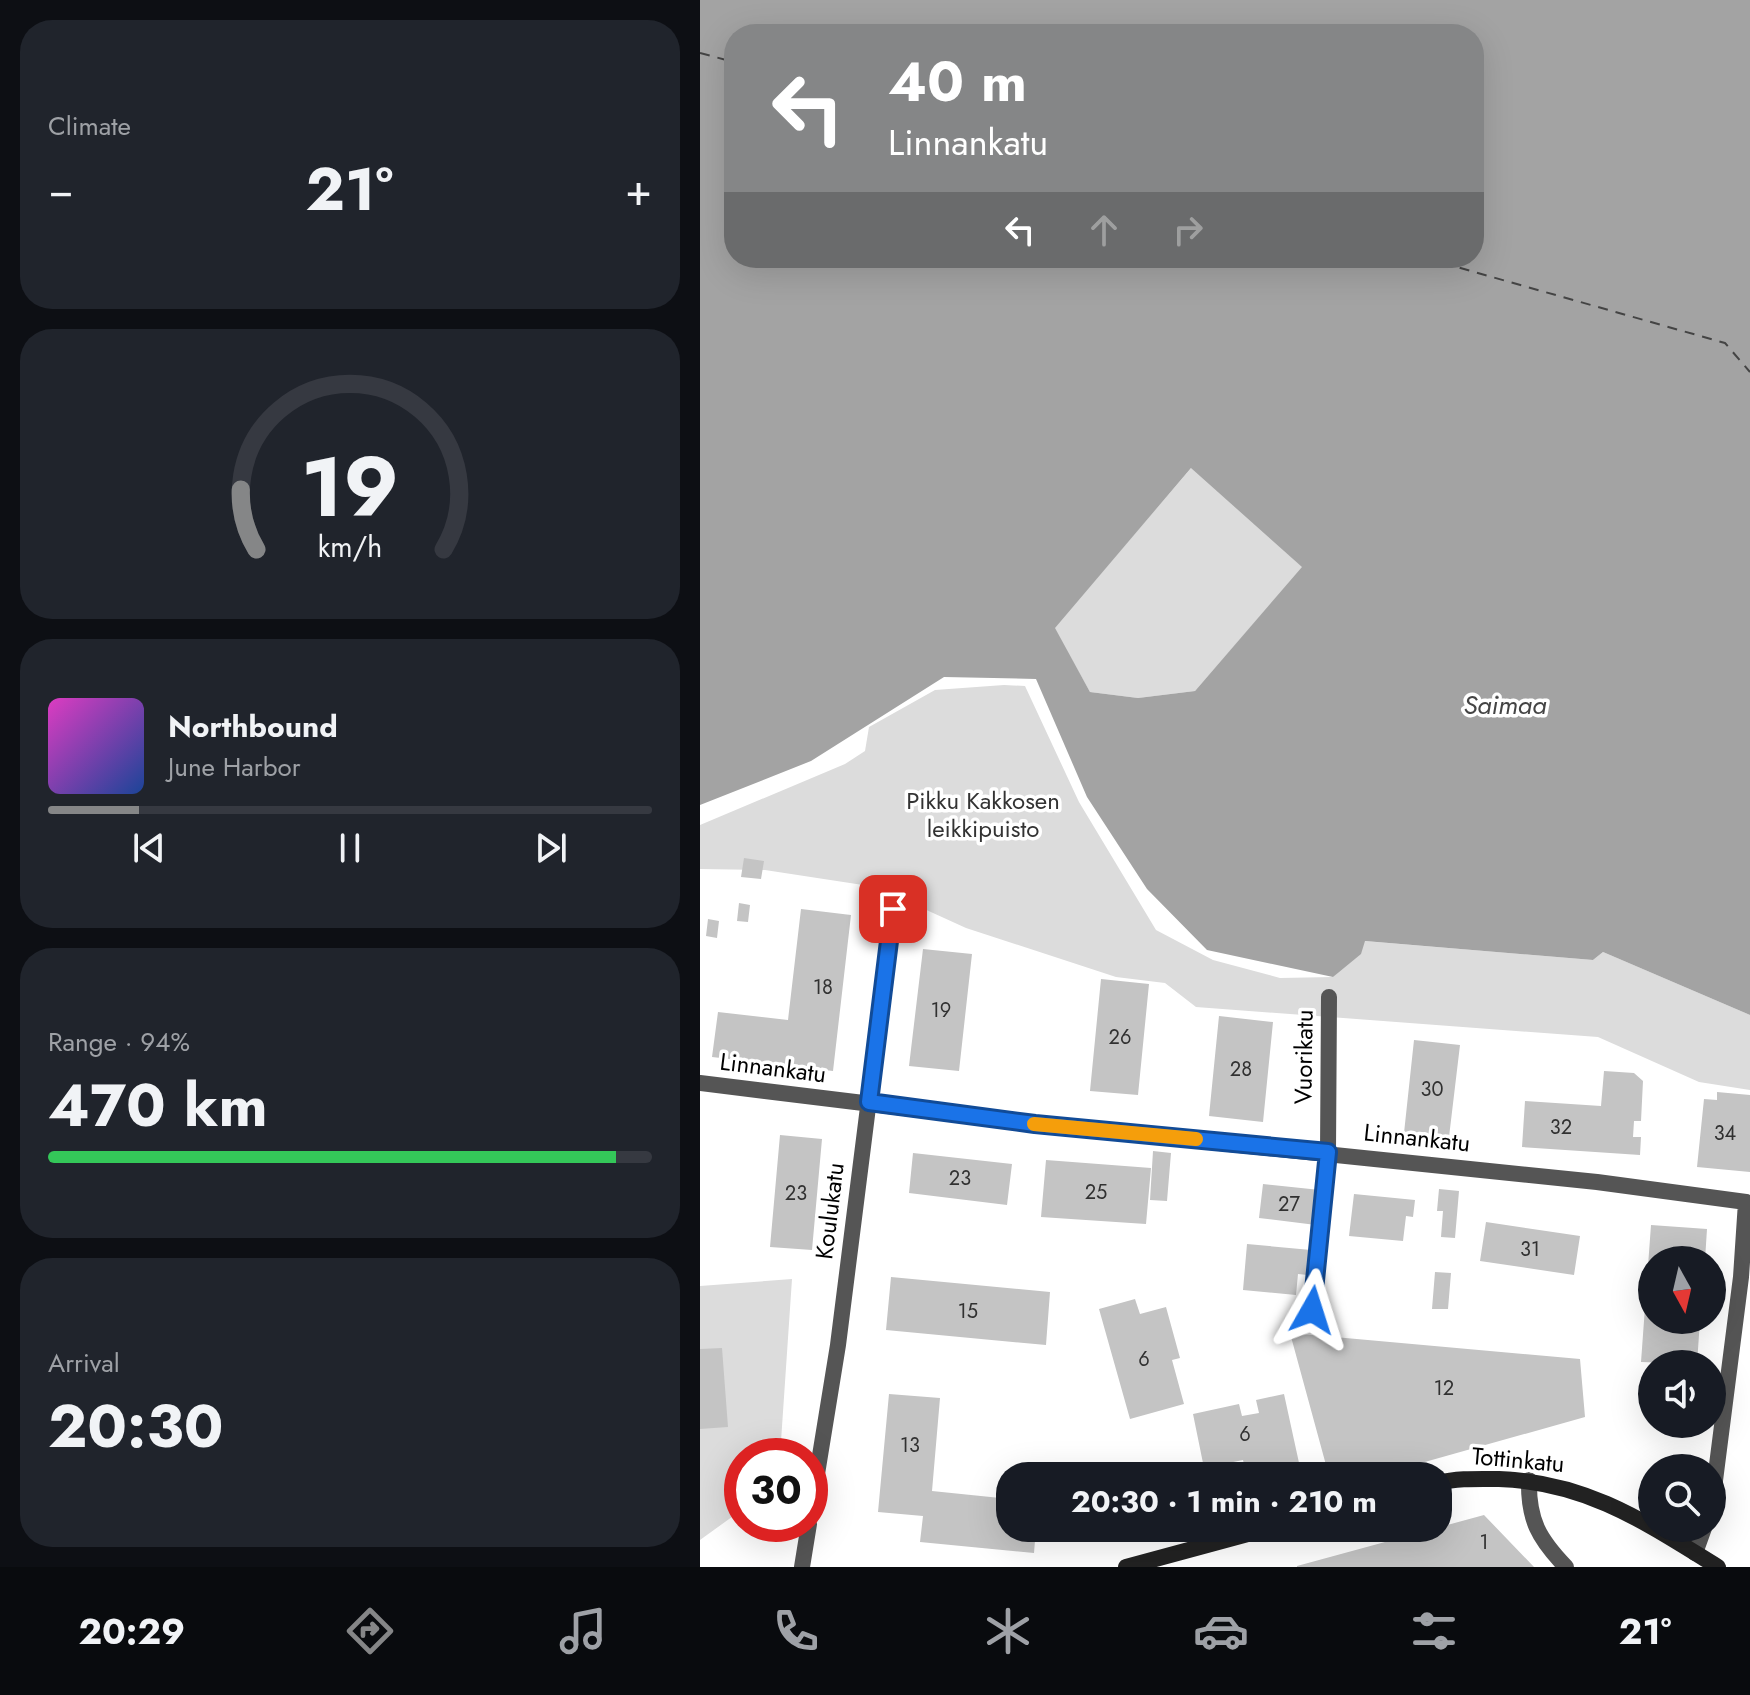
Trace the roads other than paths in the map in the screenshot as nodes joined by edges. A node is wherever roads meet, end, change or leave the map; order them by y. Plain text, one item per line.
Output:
1 (893, 909) dead end
2 (1329, 997) dead end
3 (700, 1083) edge
4 (869, 1102) junction
5 (1328, 1152) junction
6 (1312, 1310) dead end
7 (823, 1438) edge
8 (1718, 1454) edge
9 (1452, 1480) edge
10 (1529, 1480) junction
11 (806, 1542) edge
12 (1218, 1542) edge
13 (1699, 1542) edge
14 (1695, 1553) junction
15 (802, 1567) edge
16 (1126, 1567) edge
17 (1566, 1567) edge
18 (1718, 1567) edge

1 - 4 street, Koulukatu
2 - 5 street, Vuorikatu
3 - 4 street, Linnankatu
4 - 5 street, Linnankatu
4 - 7 street, Koulukatu
5 - 6 street, Vuorikatu
5 - 8 street, Linnankatu
9 - 10 street, Tottinkatu
10 - 14 street, Tottinkatu
10 - 17 street
11 - 15 street
12 - 16 street
13 - 14 street
14 - 18 street, Tottinkatu

